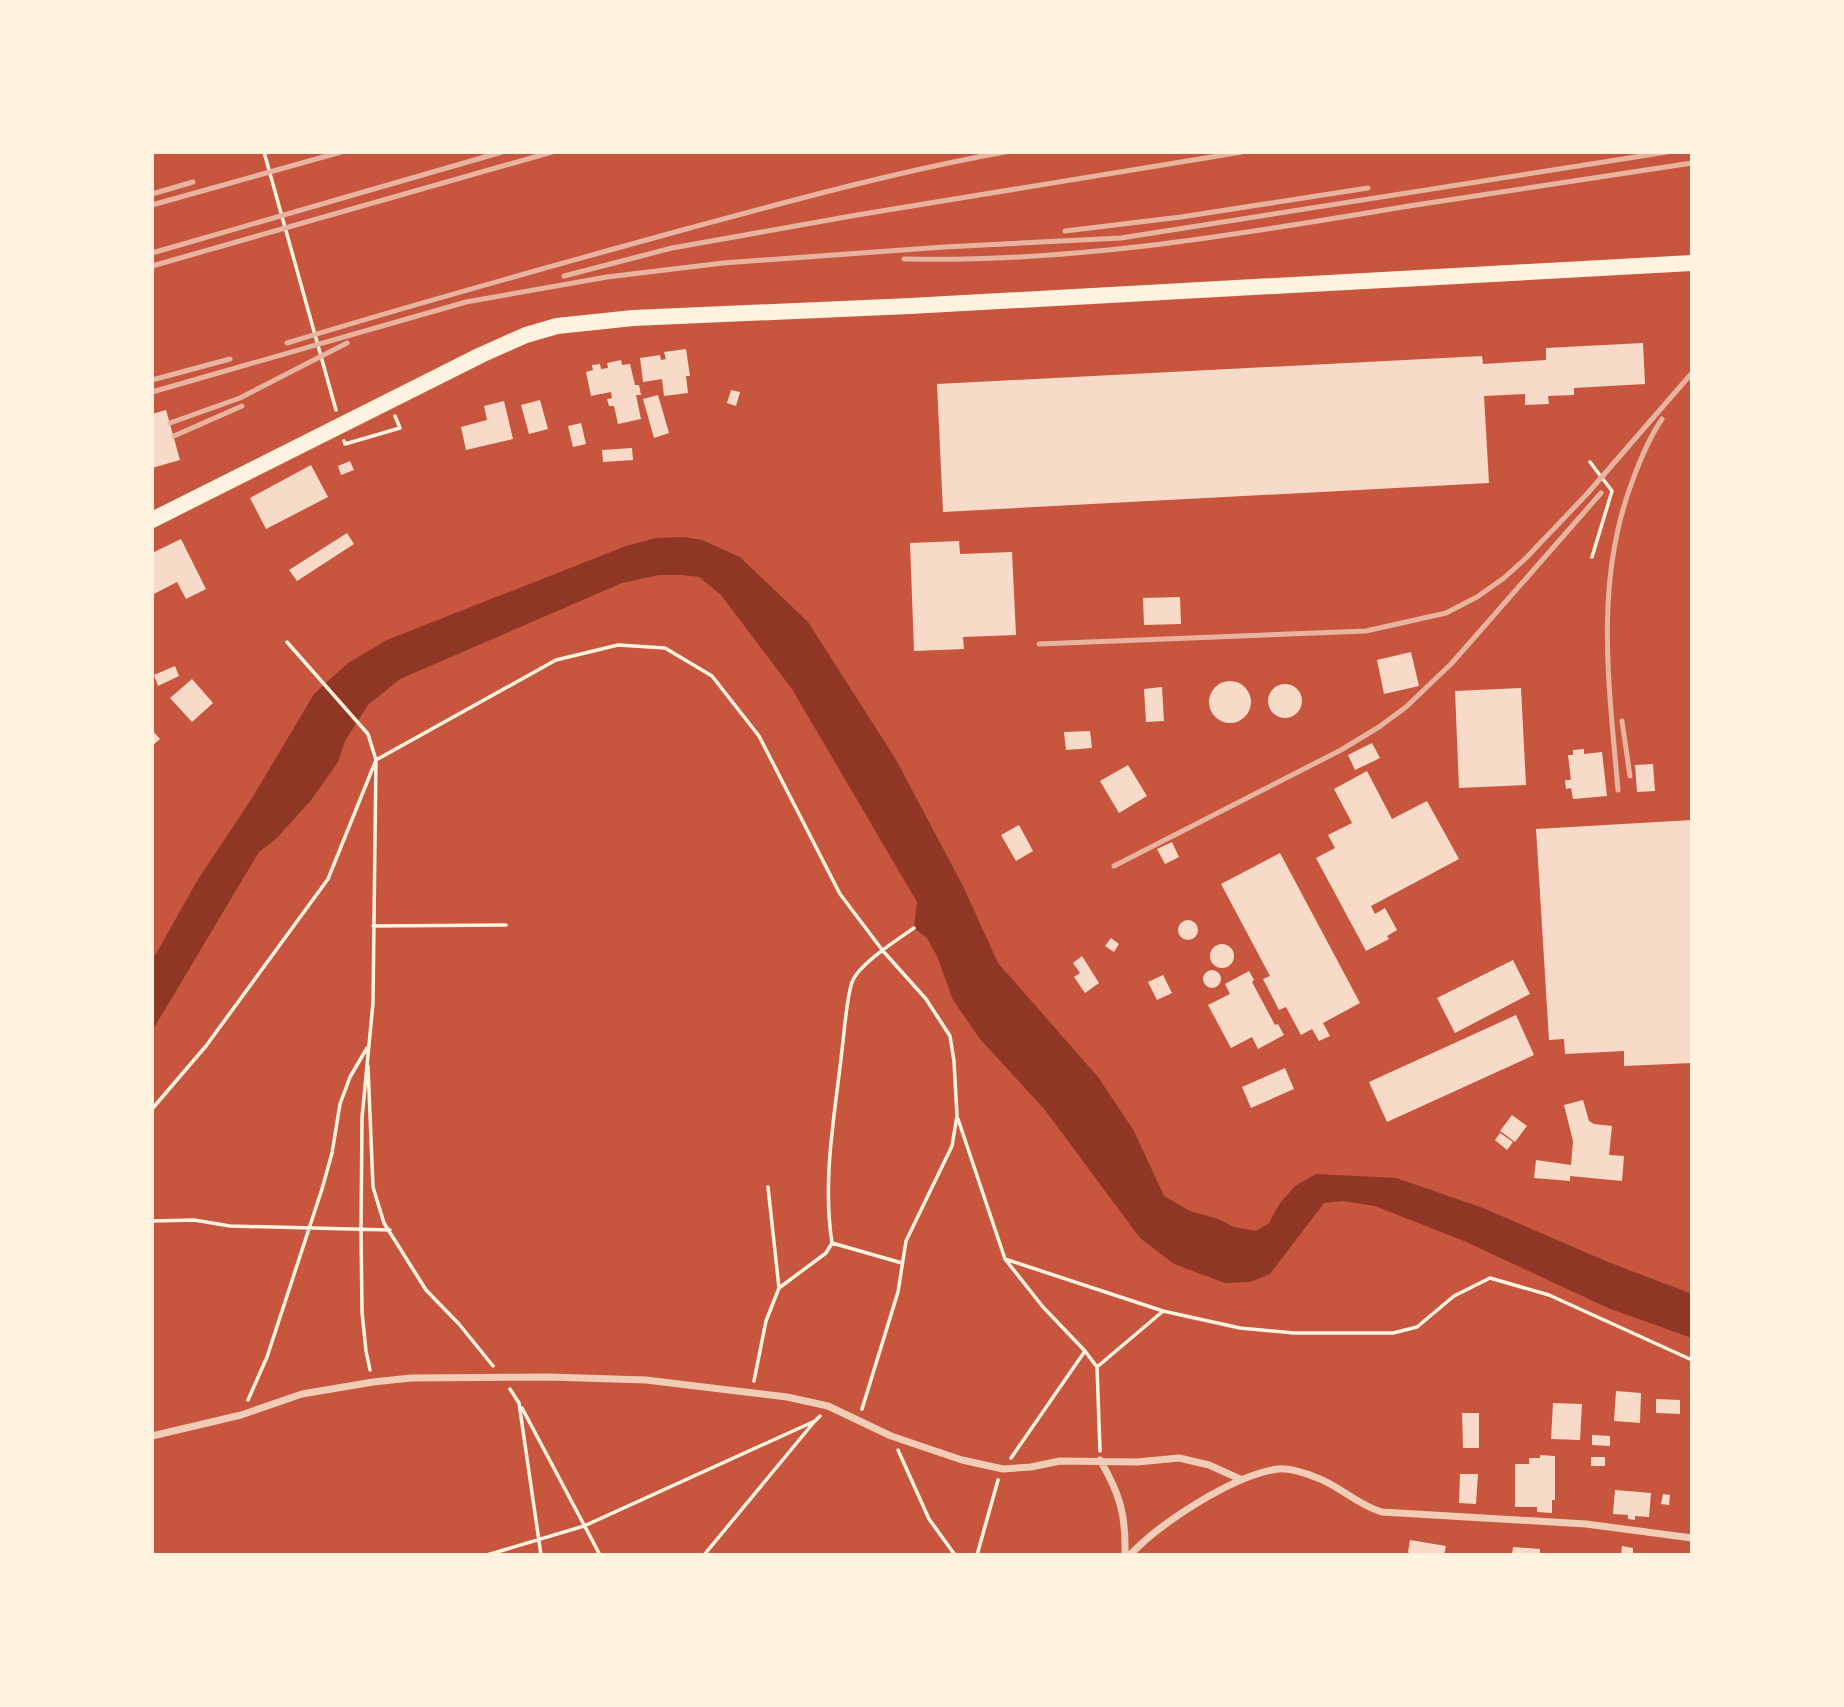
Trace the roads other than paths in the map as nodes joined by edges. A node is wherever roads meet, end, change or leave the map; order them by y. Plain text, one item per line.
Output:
1 (1692, 263) edge
2 (152, 520) edge
3 (152, 1436) edge
4 (1100, 1460) junction
5 (1240, 1479) junction
6 (1692, 1538) edge
7 (1127, 1555) edge

1 - 2 main road
3 - 4 street
4 - 5 street
4 - 7 street
5 - 6 street
5 - 7 street

